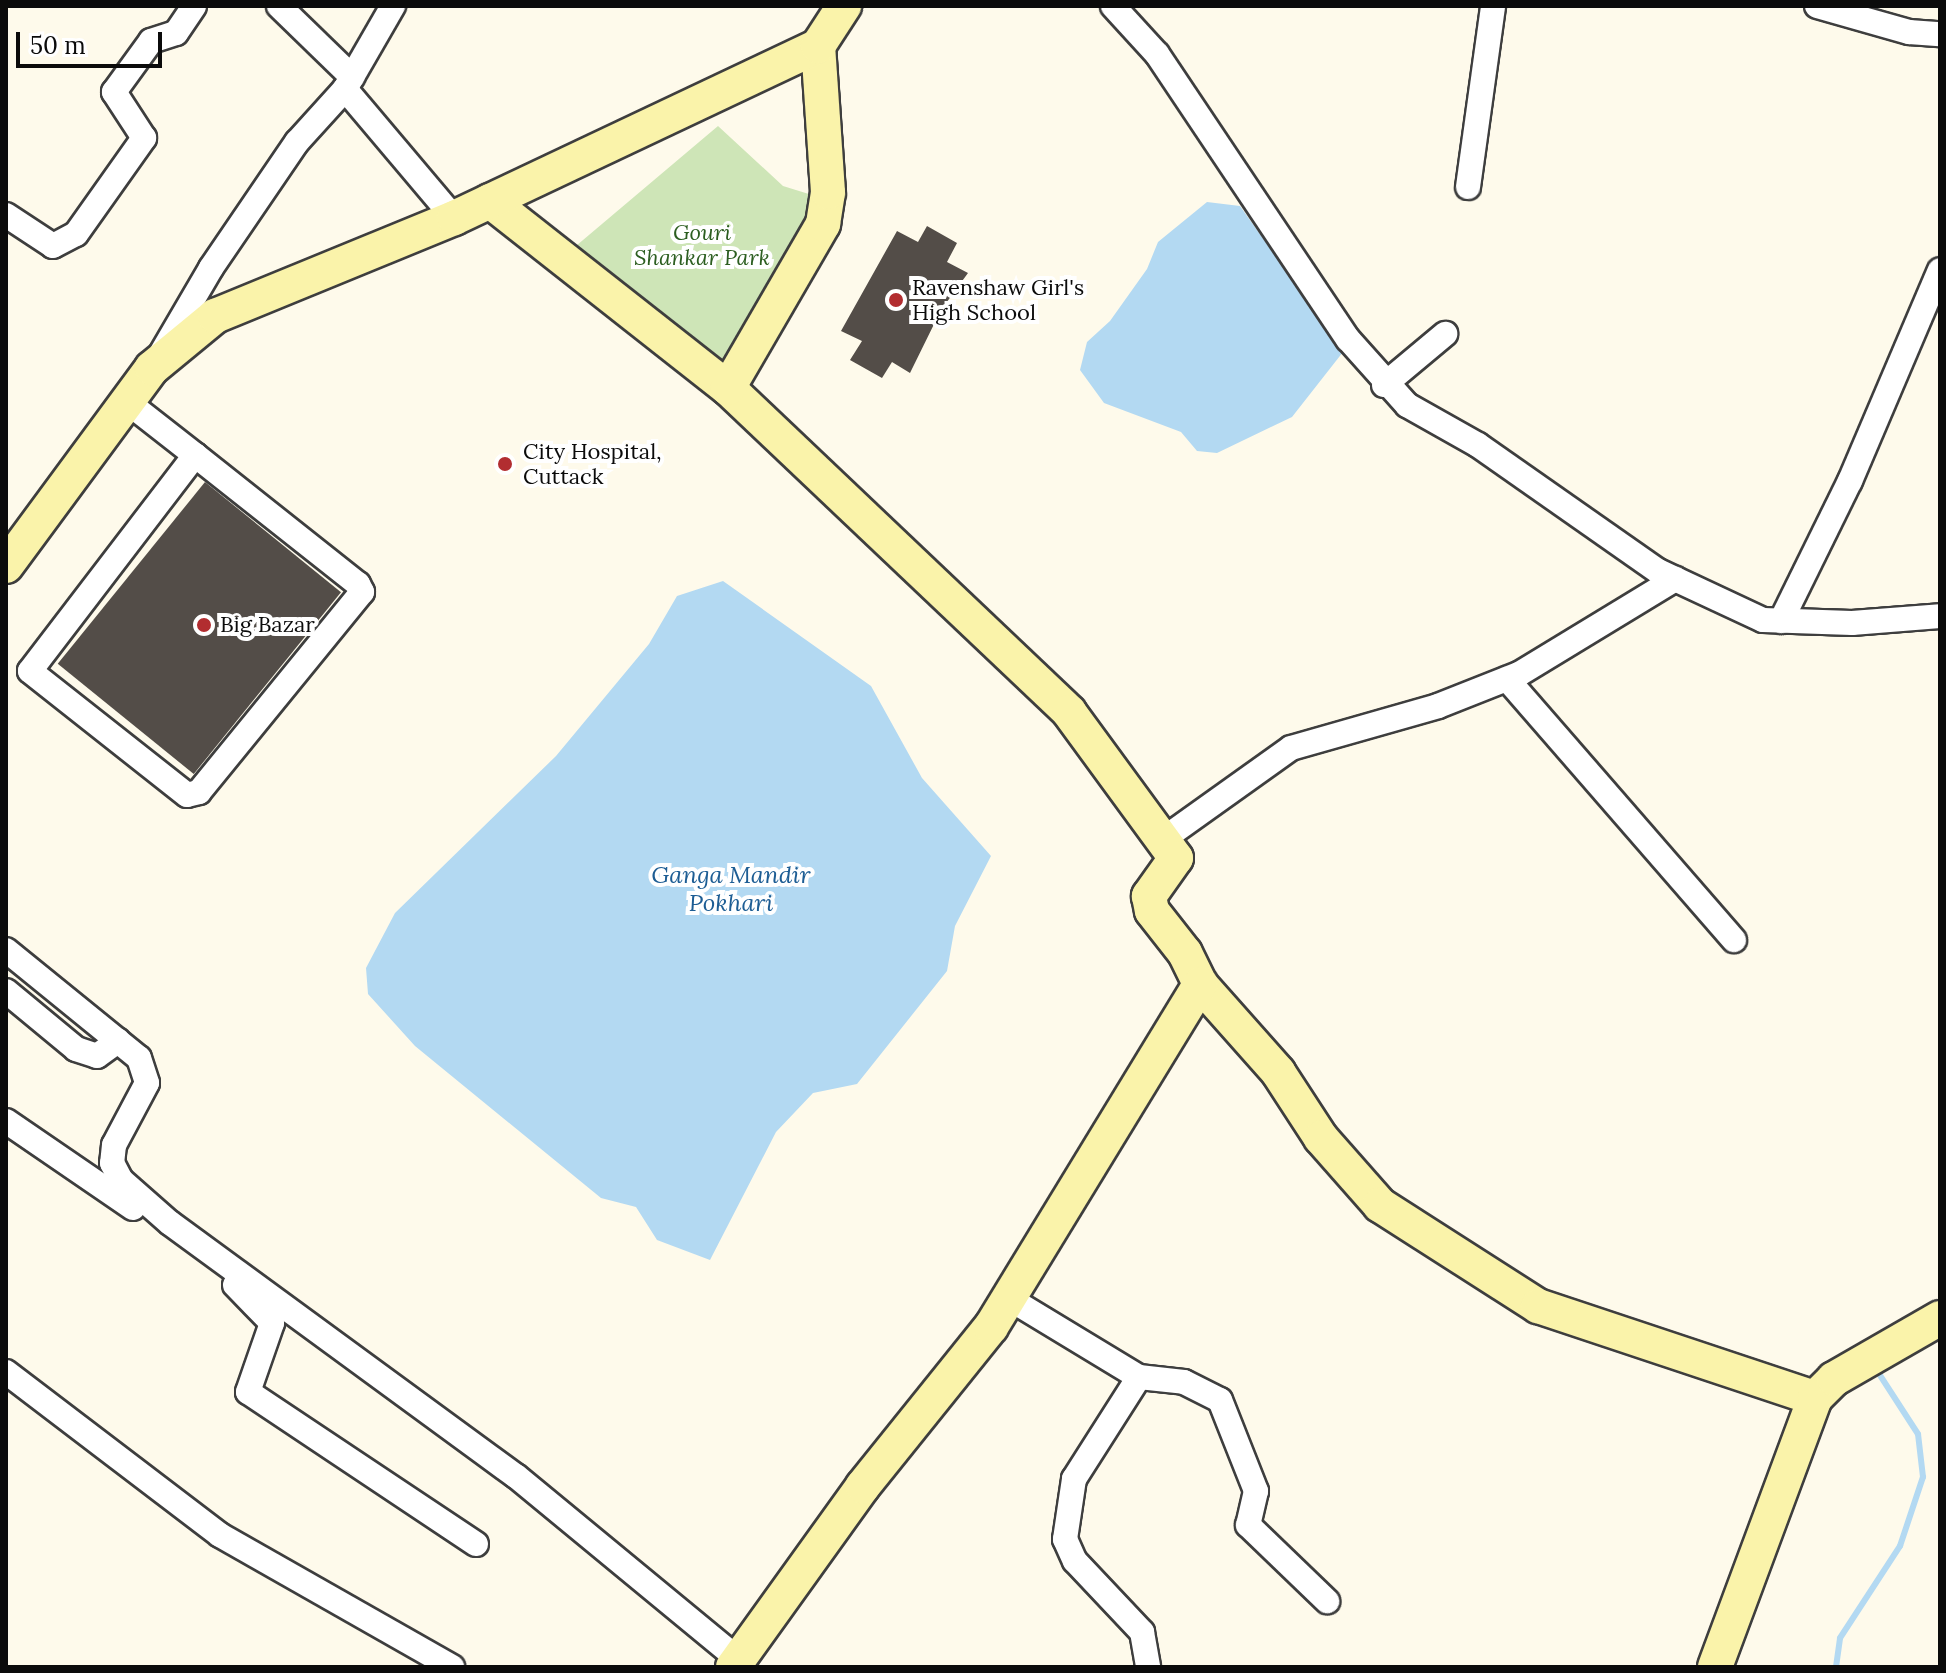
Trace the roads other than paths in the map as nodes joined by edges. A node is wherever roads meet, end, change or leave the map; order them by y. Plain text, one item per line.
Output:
1 (194, 6) edge
2 (279, 6) edge
3 (393, 6) edge
4 (844, 6) edge
5 (1113, 6) edge
6 (1493, 6) edge
7 (1817, 6) edge
8 (1940, 34) edge
9 (818, 46) junction
10 (348, 83) junction
11 (1468, 187) dead end
12 (490, 201) junction
13 (6, 215) edge
14 (454, 218) junction
15 (1940, 270) edge
16 (1445, 334) dead end
17 (152, 368) junction
18 (1384, 385) junction
19 (728, 388) junction
20 (126, 401) junction
21 (195, 455) junction
22 (6, 566) edge
23 (1675, 579) junction
24 (1940, 616) edge
25 (1781, 621) junction
26 (1507, 679) junction
27 (1162, 840) junction
28 (1734, 940) dead end
29 (6, 950) edge
30 (1200, 984) junction
31 (6, 991) edge
32 (118, 1041) junction
33 (6, 1121) edge
34 (1010, 1299) junction
35 (1940, 1318) edge
36 (6, 1372) edge
37 (1139, 1377) junction
38 (1815, 1398) junction
39 (476, 1544) dead end
40 (1327, 1601) dead end
41 (736, 1663) edge
42 (452, 1667) edge
43 (1148, 1667) edge
44 (1715, 1667) edge

1 - 13 street
2 - 10 street
3 - 10 street
4 - 9 street
5 - 18 street
6 - 11 street
7 - 8 street
9 - 12 street
9 - 19 street
10 - 14 street
10 - 17 street
12 - 14 street
12 - 19 street
14 - 17 street
15 - 25 street
16 - 18 street
17 - 20 street
18 - 23 street
19 - 27 street
20 - 21 street
20 - 22 street
21 - 21 street
23 - 25 street
23 - 26 street
24 - 25 street
26 - 27 street
26 - 28 street
27 - 30 street
29 - 32 street
30 - 34 street
30 - 38 street
31 - 32 street
32 - 41 street
33 - 39 street
34 - 37 street
34 - 41 street
35 - 38 street
36 - 42 street
37 - 40 street
37 - 43 street
38 - 44 street

